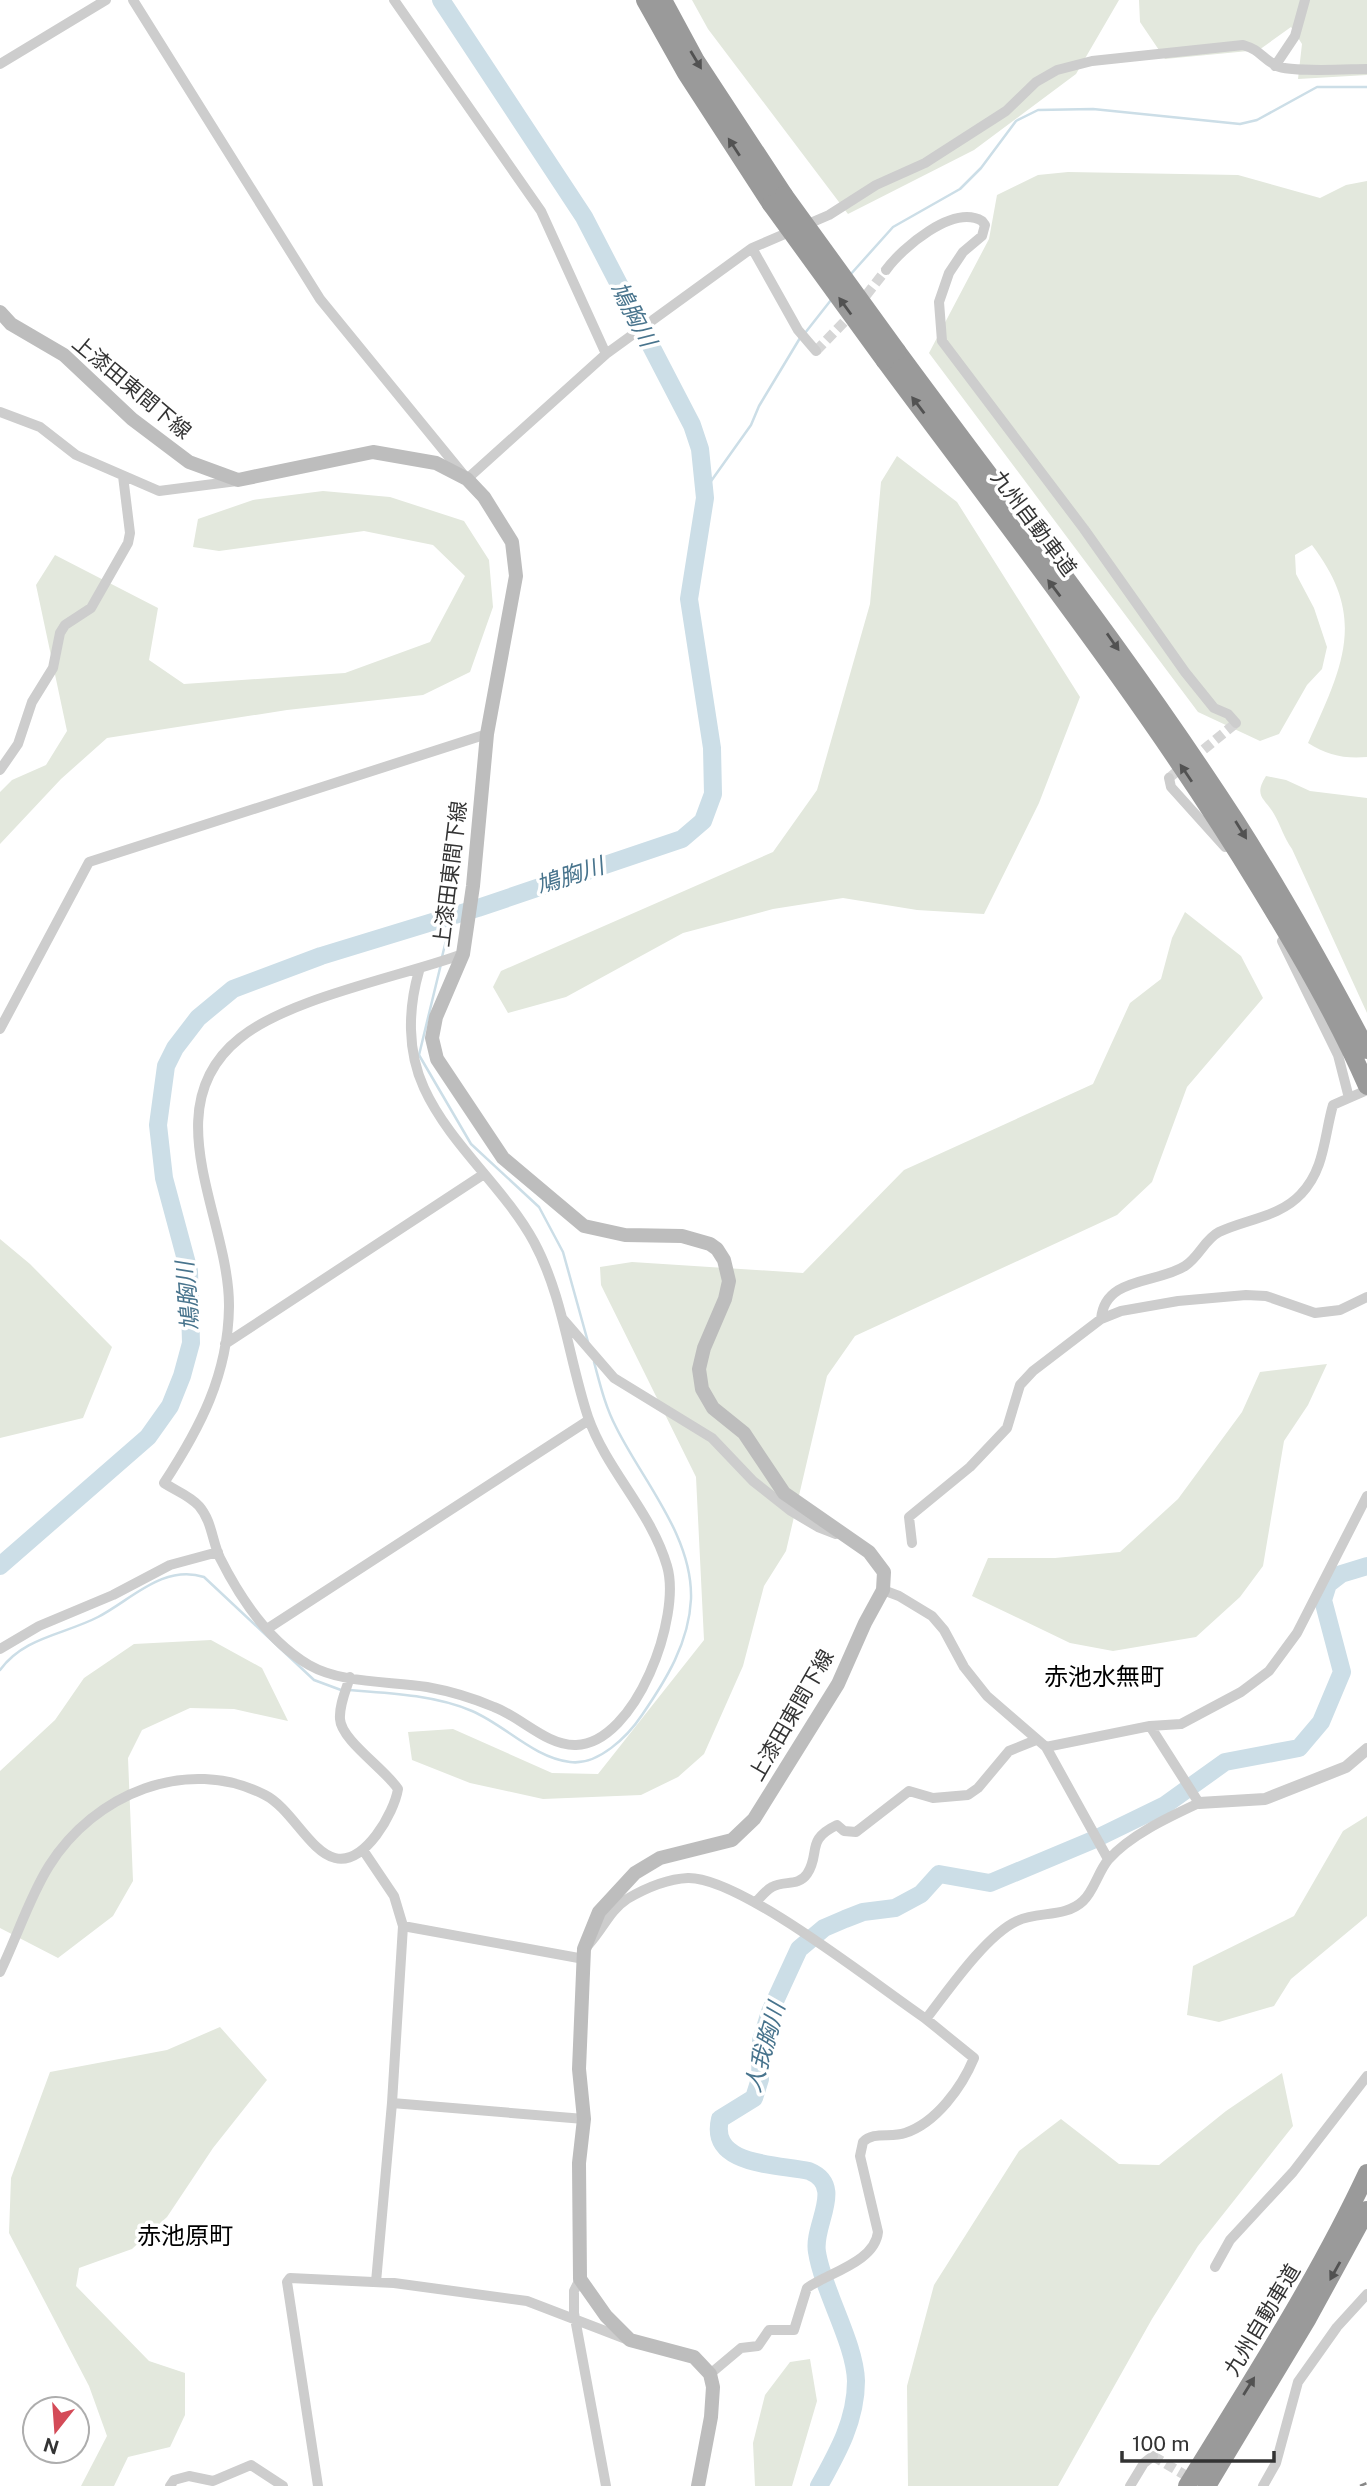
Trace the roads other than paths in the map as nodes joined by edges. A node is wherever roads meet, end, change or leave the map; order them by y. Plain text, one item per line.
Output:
1 (106, 0) edge
2 (133, 0) edge
3 (394, 0) edge
4 (645, 0) edge
5 (663, 0) edge
6 (1305, 0) edge
7 (0, 64) edge
8 (1275, 66) junction
9 (1367, 69) edge
10 (778, 199) junction
11 (751, 248) junction
12 (886, 270) tunnel mouth
13 (0, 312) edge
14 (816, 351) dead end
15 (606, 354) junction
16 (891, 356) junction
17 (0, 412) edge
18 (123, 476) junction
19 (467, 478) junction
20 (238, 481) junction
21 (1236, 723) dead end
22 (487, 734) junction
23 (0, 770) edge
24 (1169, 778) dead end
25 (463, 954) junction
26 (419, 971) junction
27 (0, 1030) edge
28 (1367, 1050) edge
29 (1359, 1093) edge
30 (484, 1174) junction
31 (1367, 1297) edge
32 (562, 1318) junction
33 (1101, 1319) junction
34 (225, 1344) junction
35 (589, 1420) junction
36 (1367, 1496) edge
37 (849, 1538) junction
38 (912, 1543) dead end
39 (218, 1552) junction
40 (883, 1590) junction
41 (267, 1629) junction
42 (0, 1649) edge
43 (350, 1676) junction
44 (1150, 1726) junction
45 (1037, 1740) junction
46 (1046, 1746) junction
47 (1367, 1749) edge
48 (1199, 1804) junction
49 (363, 1850) junction
50 (1108, 1859) junction
51 (756, 1902) junction
52 (403, 1926) junction
53 (584, 1954) junction
54 (0, 1972) edge
55 (926, 2019) junction
56 (1367, 2076) edge
57 (392, 2103) junction
58 (584, 2119) junction
59 (1367, 2173) edge
60 (1367, 2210) edge
61 (1215, 2267) dead end
62 (580, 2279) junction
63 (376, 2282) junction
64 (1367, 2294) edge
65 (578, 2322) junction
66 (630, 2340) junction
67 (710, 2374) junction
68 (1153, 2456) dead end
69 (170, 2486) edge
70 (283, 2486) edge
71 (318, 2486) edge
72 (606, 2486) edge
73 (698, 2486) edge
74 (1130, 2486) edge
75 (1187, 2486) edge
76 (1207, 2486) edge
77 (1263, 2486) edge

1 - 7 street
2 - 19 street
3 - 15 street
10 -> 4 highway, 九州自動車道
5 -> 10 highway, 九州自動車道
6 - 8 street
8 - 9 street
8 - 11 street
10 - 16 highway, 九州自動車道, bridge
11 - 14 street
11 - 15 street
12 - 21 street
13 - 20 main road, 上漆田東間下線
15 - 19 street
16 -> 28 highway, 九州自動車道
29 -> 16 highway, 九州自動車道
17 - 18 street
18 - 20 street
18 - 23 street
19 - 20 main road, 上漆田東間下線
19 - 22 main road, 上漆田東間下線
22 - 25 main road, 上漆田東間下線
22 - 27 street
24 - 29 street
25 - 26 street
25 - 37 main road, 上漆田東間下線
26 - 30 street
26 - 34 street
29 - 33 street
30 - 32 street
30 - 34 street
31 - 33 street
32 - 35 street
32 - 37 street
33 - 38 street
34 - 39 street
35 - 41 street
35 - 43 street
36 - 44 street
37 - 40 main road, 上漆田東間下線
39 - 41 street
39 - 42 street
40 - 45 street
40 - 53 main road, 上漆田東間下線
41 - 43 street
43 - 49 street
44 - 46 street
44 - 48 street
45 - 46 street
45 - 51 street
46 - 50 street
47 - 48 street
48 - 50 street
49 - 52 street
49 - 54 street
50 - 55 street
51 - 53 street
51 - 55 street
52 - 53 street
52 - 57 street
53 - 58 main road, 上漆田東間下線
55 - 67 street
56 - 61 street
57 - 58 street
57 - 63 street
58 - 62 main road, 上漆田東間下線
75 -> 59 highway, 九州自動車道
60 -> 76 highway, 九州自動車道
62 - 65 street
62 - 66 main road
63 - 65 street
63 - 71 street
64 - 77 street
65 - 66 street
65 - 72 street
66 - 67 main road
67 - 73 main road
68 - 74 street
69 - 70 street

